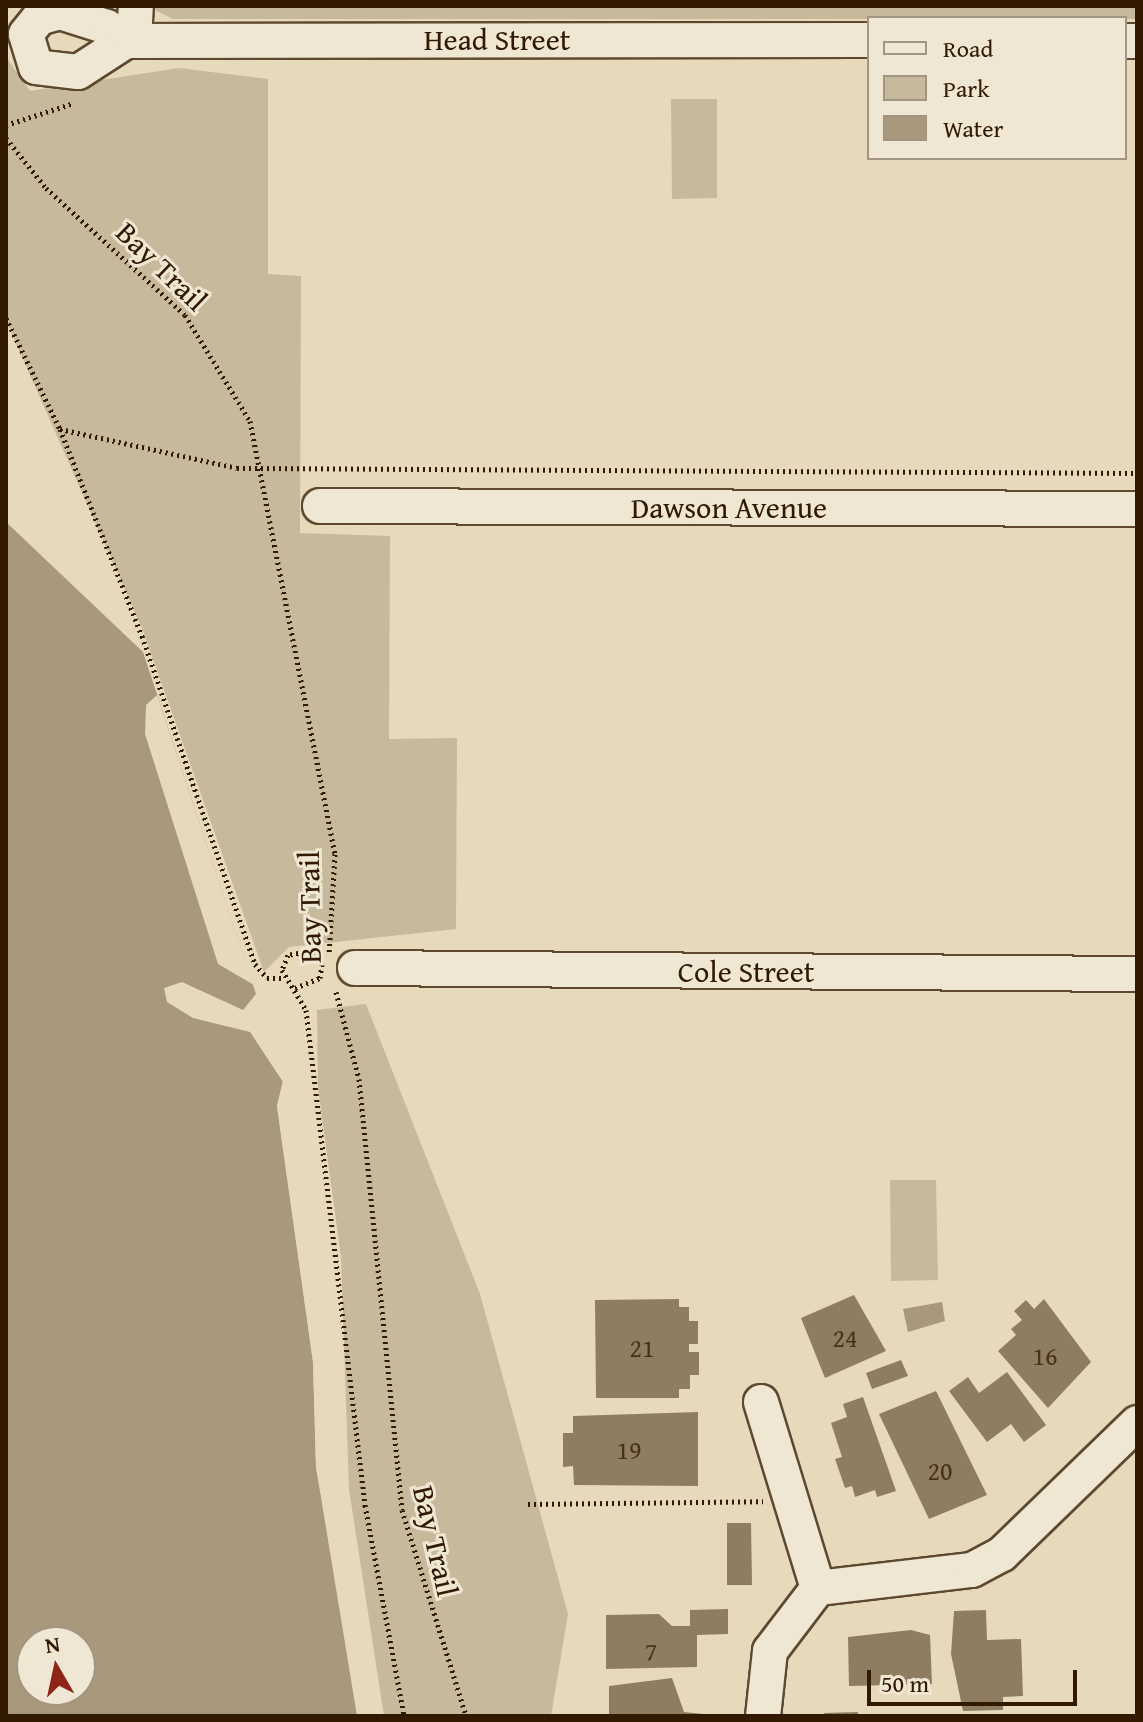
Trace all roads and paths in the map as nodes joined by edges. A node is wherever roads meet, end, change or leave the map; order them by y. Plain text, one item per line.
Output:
1 (136, 6) edge
2 (867, 40) edge
3 (130, 41) junction
4 (78, 72) junction
5 (6, 125) edge
6 (6, 138) edge
7 (6, 318) edge
8 (60, 429) junction
9 (264, 469) junction
10 (1137, 473) edge
11 (320, 506) dead end
12 (1137, 509) edge
13 (355, 968) dead end
14 (1137, 974) edge
15 (285, 978) junction
16 (295, 988) junction
17 (761, 1402) dead end
18 (1137, 1423) edge
19 (792, 1501) junction
20 (528, 1504) dead end
21 (818, 1588) junction
22 (404, 1716) edge
23 (466, 1716) edge
24 (763, 1716) edge

1 - 3 street
2 - 3 street, Head Street
3 - 4 street
3 - 4 street
4 - 5 path
6 - 9 path, Bay Trail
7 - 8 path
8 - 9 path
8 - 15 path
9 - 10 path
9 - 23 path, Bay Trail
11 - 12 street, Dawson Avenue
13 - 14 street, Cole Street
15 - 16 path
15 - 16 path
16 - 22 path
17 - 19 street
18 - 21 street
19 - 20 path
19 - 21 street
21 - 24 street

